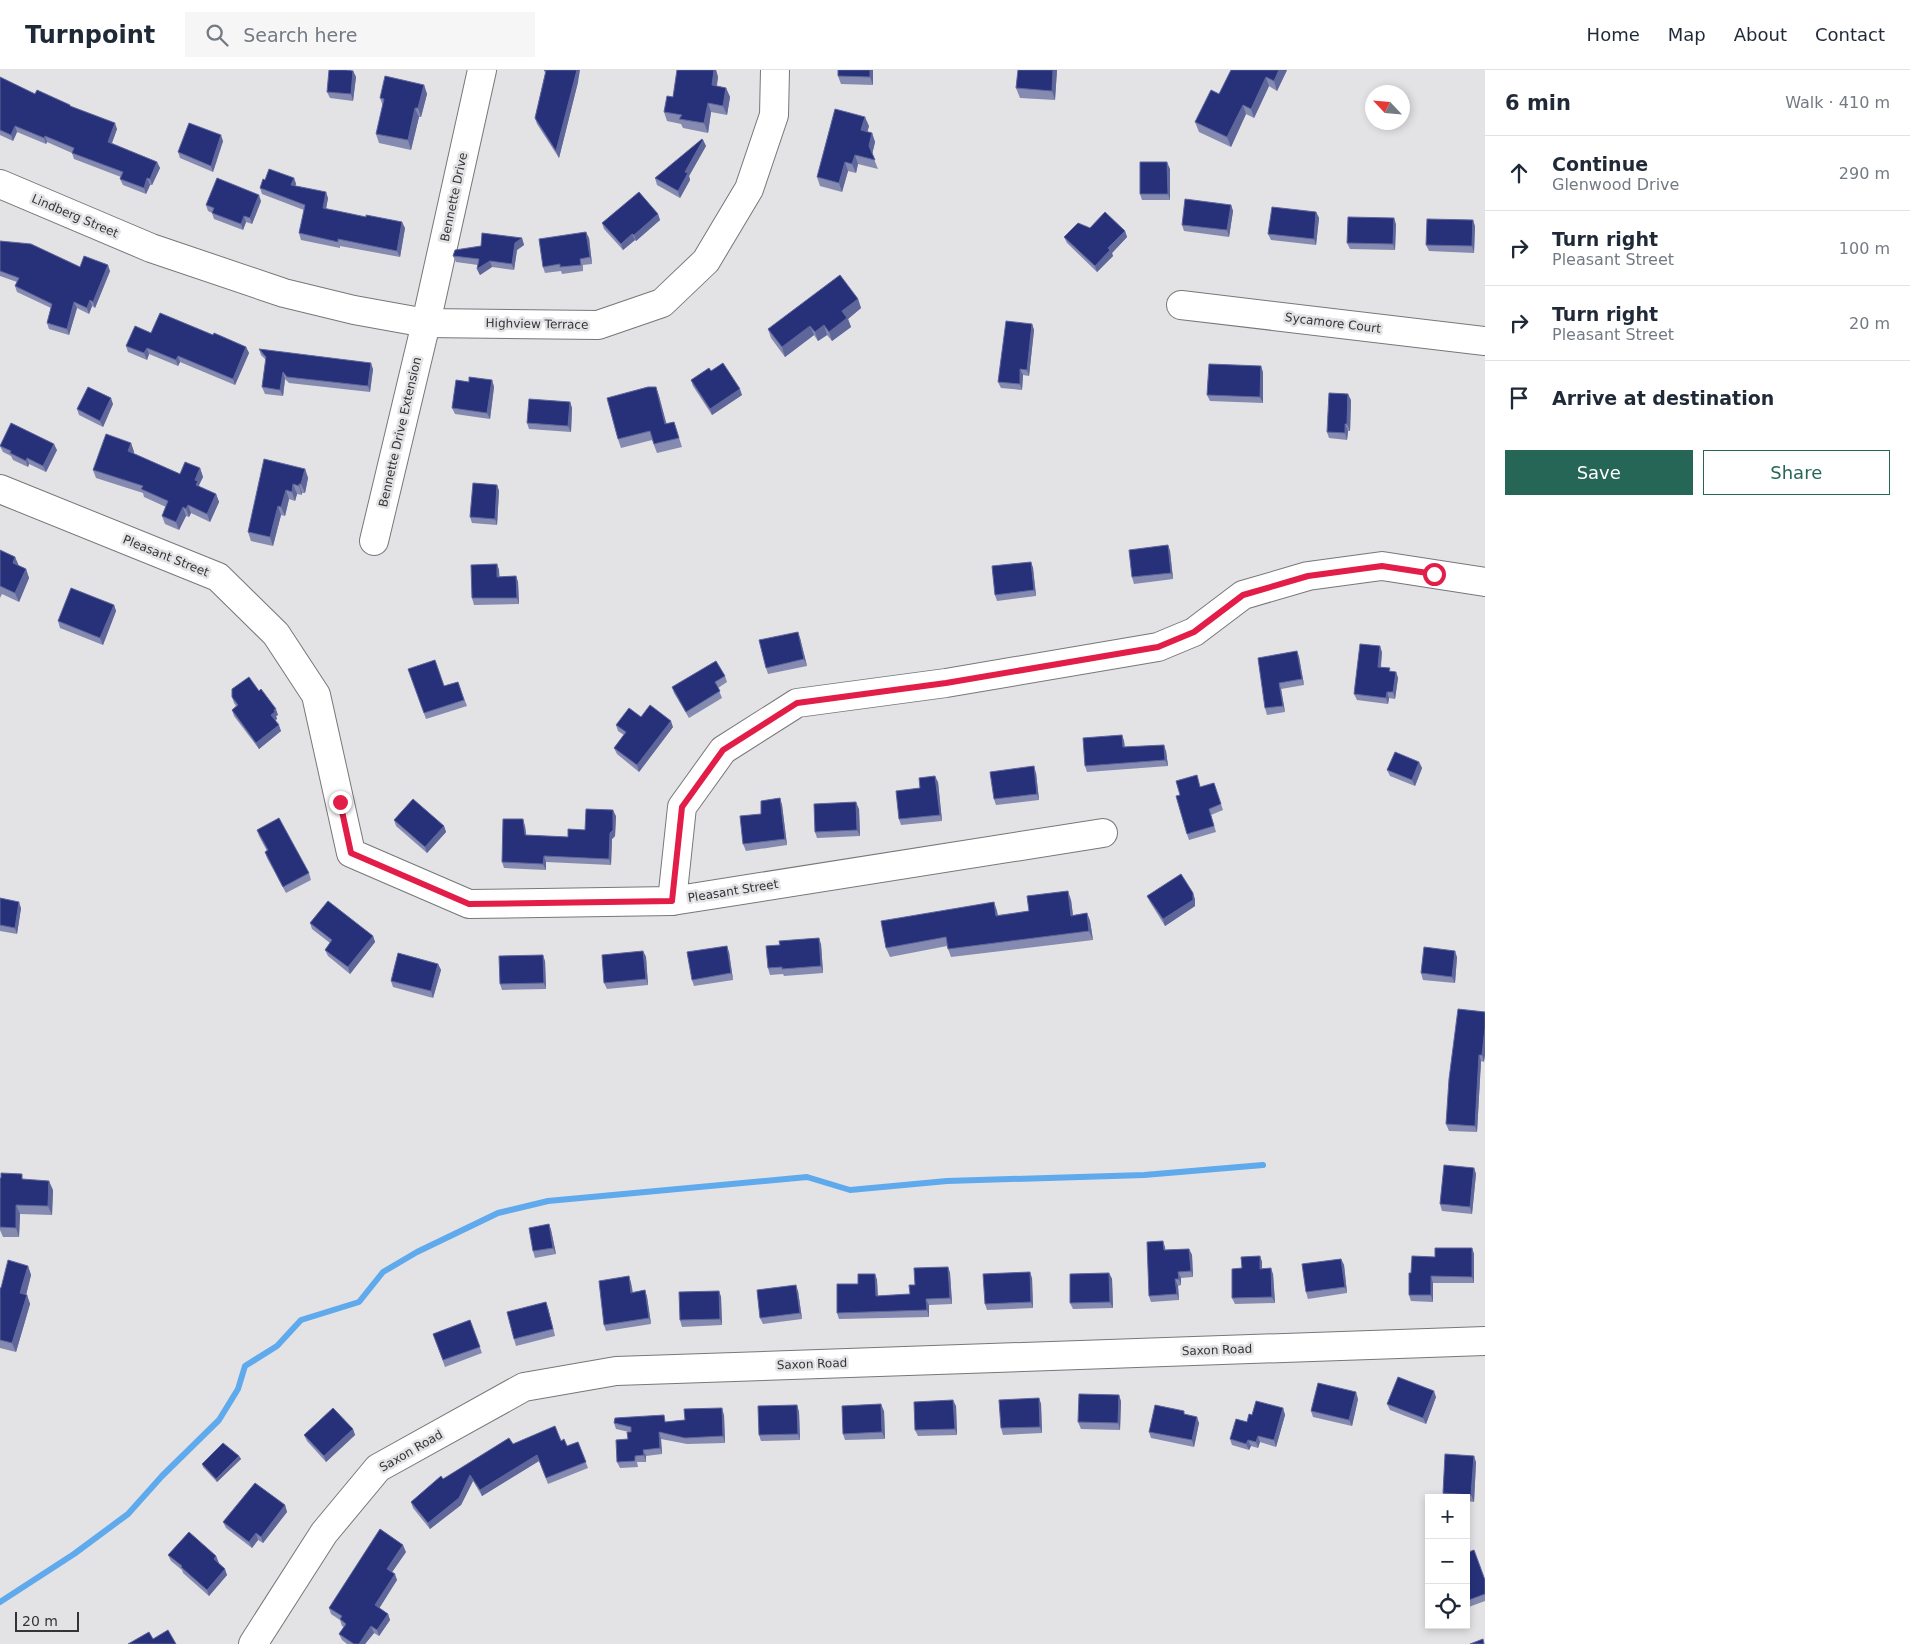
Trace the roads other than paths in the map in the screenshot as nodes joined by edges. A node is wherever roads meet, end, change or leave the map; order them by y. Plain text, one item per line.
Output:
1 (482, 70) edge
2 (775, 70) edge
3 (0, 184) edge
4 (151, 248) joint
5 (1181, 305) dead end
6 (426, 323) junction
7 (1485, 341) edge
8 (0, 489) edge
9 (374, 541) dead end
10 (1485, 582) edge
11 (1103, 833) dead end
12 (672, 901) junction
13 (1485, 1341) edge
14 (252, 1644) edge

1 - 6 street, Bennette Drive
2 - 6 street, Highview Terrace
3 - 4 street, Lindberg Street
4 - 6 street, Highview Terrace
5 - 7 street, Sycamore Court
6 - 9 street, Bennette Drive Extension
8 - 12 street, Pleasant Street
10 - 12 street
11 - 12 street, Pleasant Street
13 - 14 street, Saxon Road

